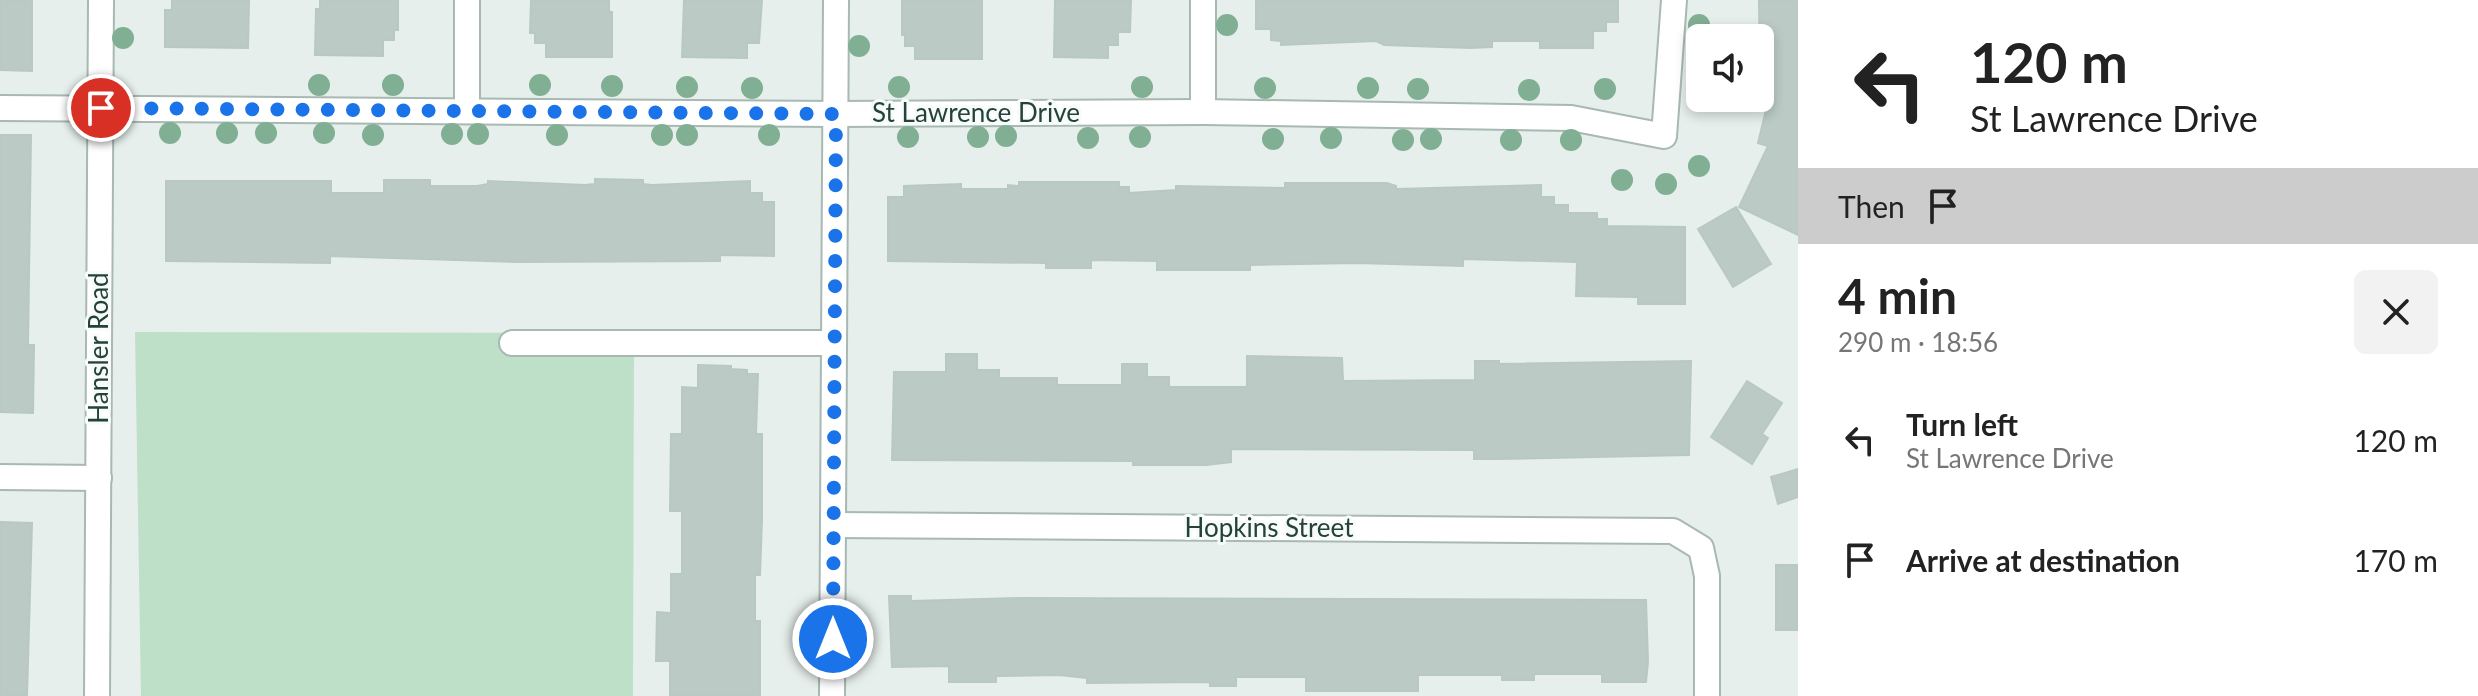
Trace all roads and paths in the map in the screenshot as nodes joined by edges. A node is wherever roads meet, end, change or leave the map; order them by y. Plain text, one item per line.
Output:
1 (101, 0) edge
2 (467, 0) edge
3 (836, 0) edge
4 (1203, 0) edge
5 (1674, 0) edge
6 (0, 108) edge
7 (101, 108) junction
8 (467, 111) junction
9 (1203, 112) junction
10 (836, 114) junction
11 (512, 343) dead end
12 (834, 343) junction
13 (0, 477) edge
14 (99, 478) junction
15 (833, 525) junction
16 (97, 696) edge
17 (832, 696) edge
18 (1707, 696) edge

1 - 7 street, Hansler Road
2 - 8 street
3 - 10 street
4 - 9 street
5 - 9 street, St Lawrence Drive
6 - 7 street, St Lawrence Drive
7 - 8 street, St Lawrence Drive
7 - 14 street, Hansler Road
8 - 10 street, St Lawrence Drive
9 - 10 street, St Lawrence Drive
10 - 12 street
11 - 12 street
12 - 15 street
13 - 14 street
14 - 16 street, Hansler Road
15 - 17 street
15 - 18 street, Hopkins Street

